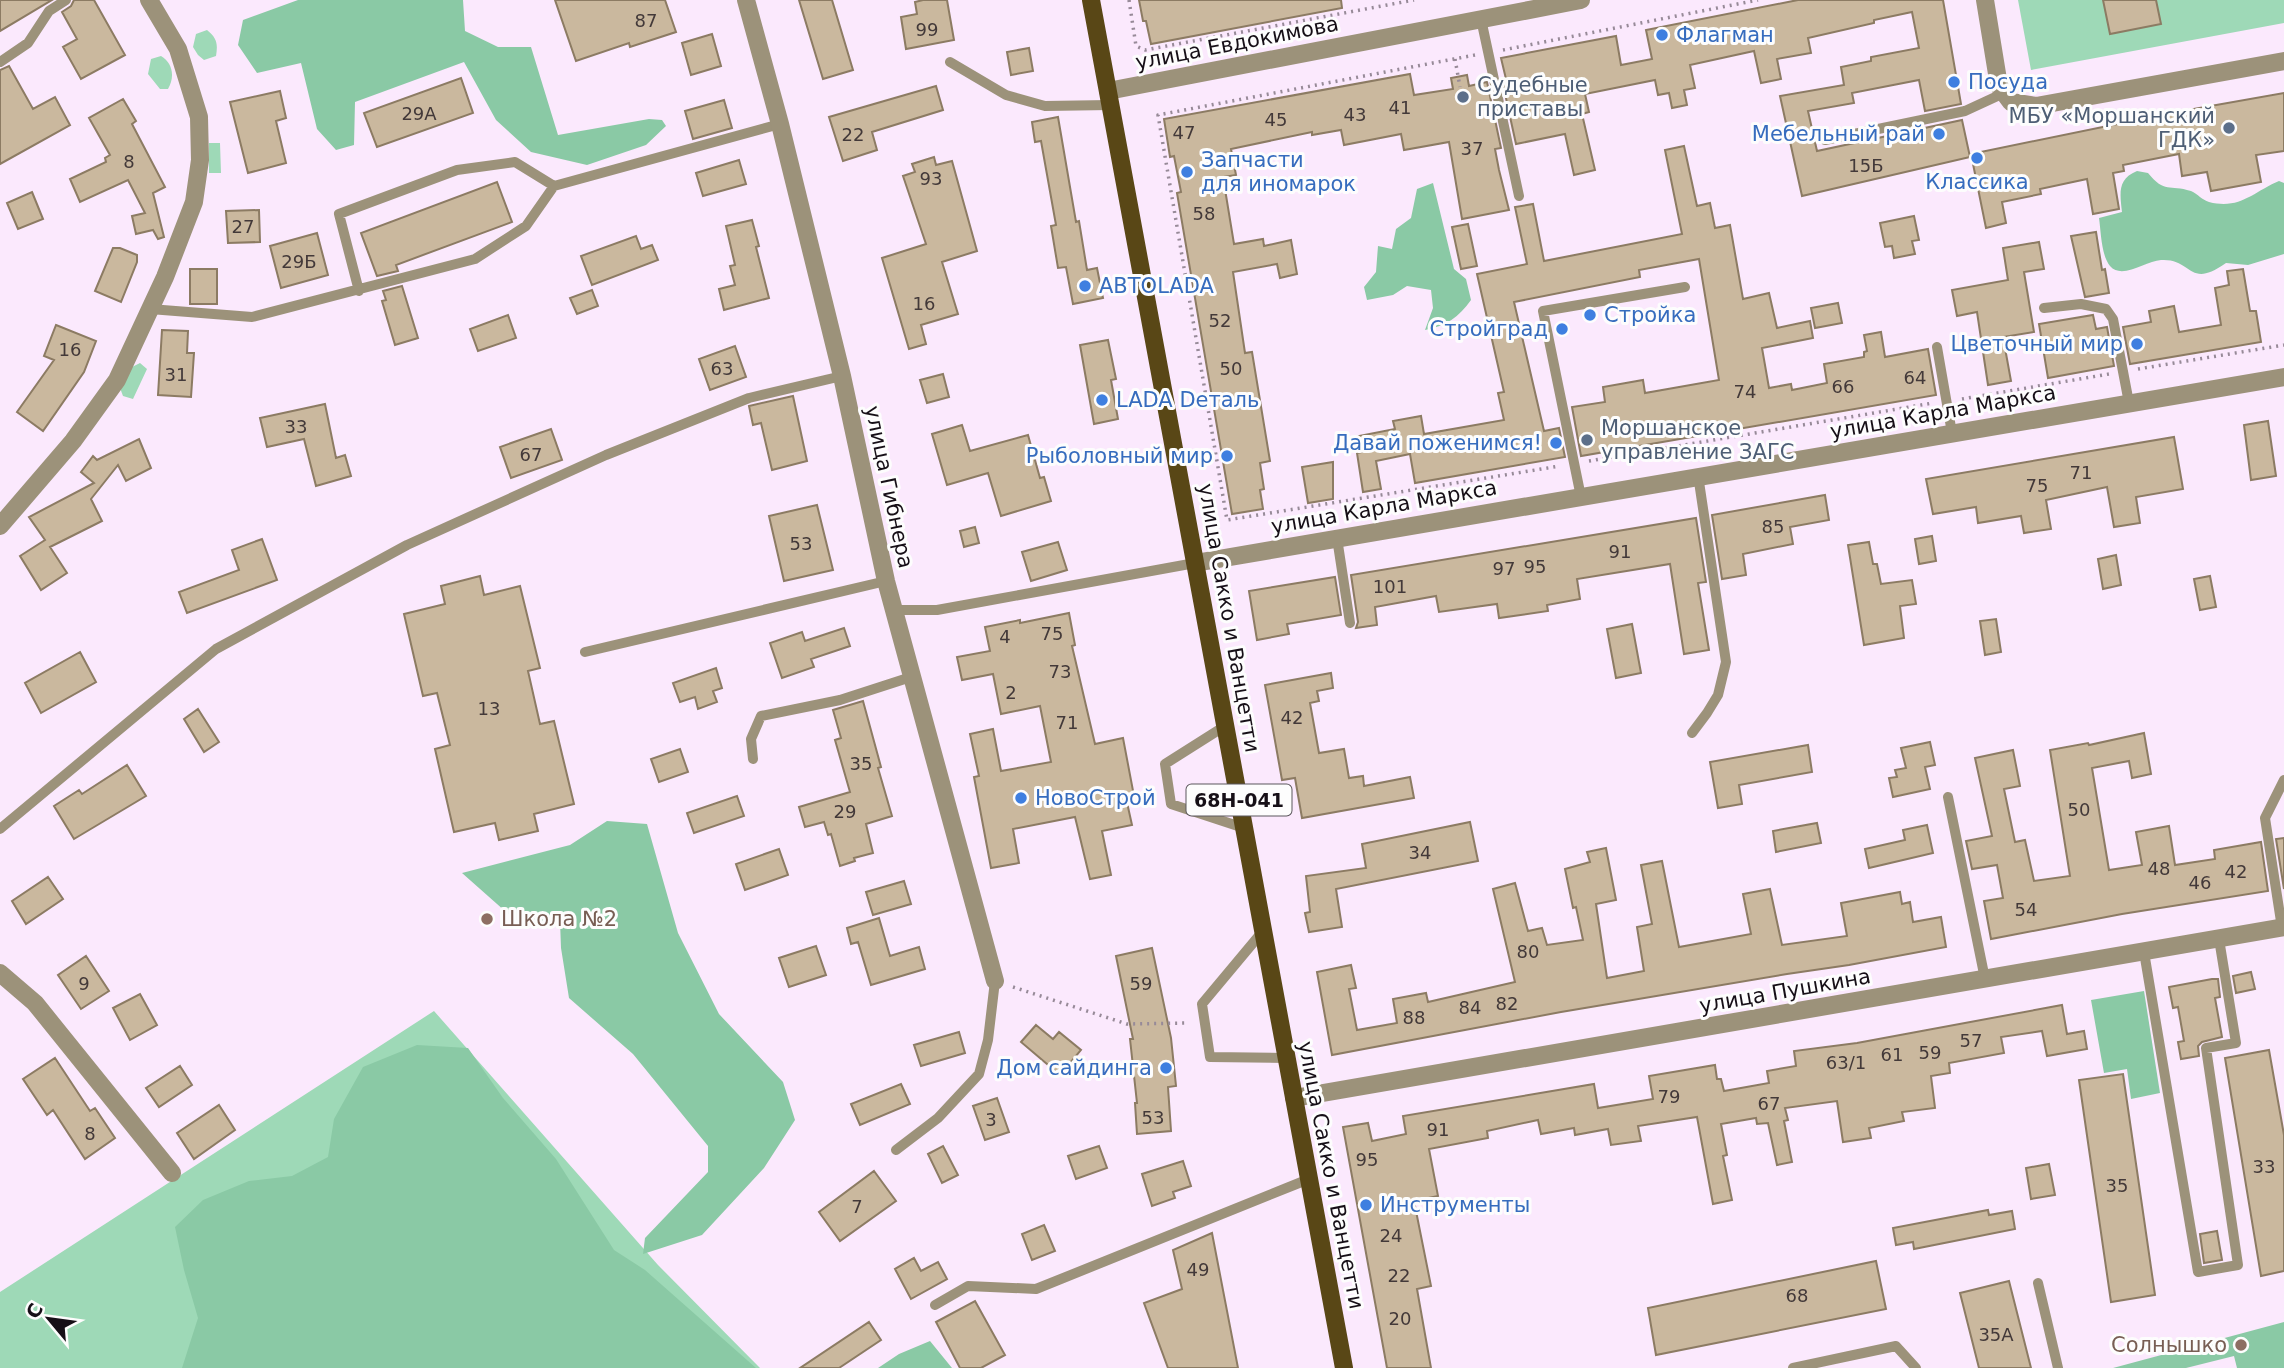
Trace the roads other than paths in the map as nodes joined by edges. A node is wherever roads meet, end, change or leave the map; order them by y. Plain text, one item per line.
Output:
1 (66, 0) edge
2 (746, 0) edge
3 (1091, 0) edge
4 (1581, 0) edge
5 (1985, 0) edge
6 (153, 1) edge
7 (1524, 5) edge
8 (1481, 19) junction
9 (950, 61) dead end
10 (2284, 61) edge
11 (0, 62) edge
12 (2004, 93) junction
13 (1109, 98) junction
14 (780, 124) junction
15 (1825, 140) dead end
16 (554, 186) junction
17 (1519, 196) dead end
18 (1685, 287) dead end
19 (359, 290) junction
20 (2044, 308) dead end
21 (150, 309) junction
22 (1937, 347) dead end
23 (842, 376) junction
24 (2284, 377) edge
25 (2129, 403) junction
26 (1952, 433) junction
27 (1698, 475) junction
28 (1581, 497) junction
29 (0, 526) edge
30 (1337, 538) junction
31 (1195, 563) junction
32 (886, 581) junction
33 (894, 610) junction
34 (1350, 623) dead end
35 (585, 652) dead end
36 (911, 677) junction
37 (1226, 726) junction
38 (1692, 733) dead end
39 (753, 759) dead end
40 (2284, 780) edge
41 (1948, 797) dead end
42 (1244, 828) junction
43 (0, 829) edge
44 (2283, 928) edge
45 (1263, 932) junction
46 (2219, 939) junction
47 (2144, 952) junction
48 (0, 973) edge
49 (1985, 979) junction
50 (995, 981) joint
51 (1286, 1058) junction
52 (1294, 1098) junction
53 (896, 1150) dead end
54 (172, 1173) dead end
55 (1309, 1179) junction
56 (2038, 1283) dead end
57 (935, 1306) dead end
58 (1344, 1368) edge
59 (1793, 1368) edge
60 (1916, 1368) edge
61 (2058, 1368) edge

1 - 11 lane
2 - 14 street, улица Гибнера
3 - 13 main road, улица Сакко и Ванцетти / 68Н-041
4 - 7 street, улица Евдокимова
5 - 12 street
6 - 21 street
7 - 8 street, улица Евдокимова
8 - 13 street, улица Евдокимова
8 - 17 lane
9 - 13 lane
10 - 12 street
12 - 15 lane
13 - 31 main road, улица Сакко и Ванцетти / 68Н-041
14 - 16 lane
14 - 23 street, улица Гибнера
16 - 19 lane
16 - 19 lane
18 - 28 lane
19 - 21 lane
20 - 25 lane
21 - 29 street
22 - 26 lane
23 - 32 street, улица Гибнера
23 - 43 lane
24 - 25 street, улица Карла Маркса
25 - 26 street, улица Карла Маркса
26 - 27 street, улица Карла Маркса
27 - 28 street, улица Карла Маркса
27 - 38 lane
28 - 30 street, улица Карла Маркса
30 - 31 street, улица Карла Маркса
30 - 34 lane
31 - 33 lane
31 - 37 main road, улица Сакко и Ванцетти / 68Н-041
32 - 33 street, улица Гибнера
32 - 35 lane
33 - 36 street, улица Гибнера
36 - 39 lane
36 - 50 street, улица Гибнера
37 - 42 main road, улица Сакко и Ванцетти / 68Н-041
37 - 42 lane
40 - 44 lane
41 - 49 lane
42 - 45 main road, улица Сакко и Ванцетти / 68Н-041
44 - 46 street, улица Пушкина
45 - 51 main road, улица Сакко и Ванцетти / 68Н-041
45 - 51 lane
46 - 47 street, улица Пушкина
46 - 47 lane
47 - 49 street, улица Пушкина
48 - 54 street
49 - 52 street, улица Пушкина
50 - 53 lane
51 - 52 main road, улица Сакко и Ванцетти / 68Н-041
52 - 55 main road, улица Сакко и Ванцетти / 68Н-041
55 - 57 lane
55 - 58 main road, улица Сакко и Ванцетти / 68Н-041
56 - 61 lane
59 - 60 lane

